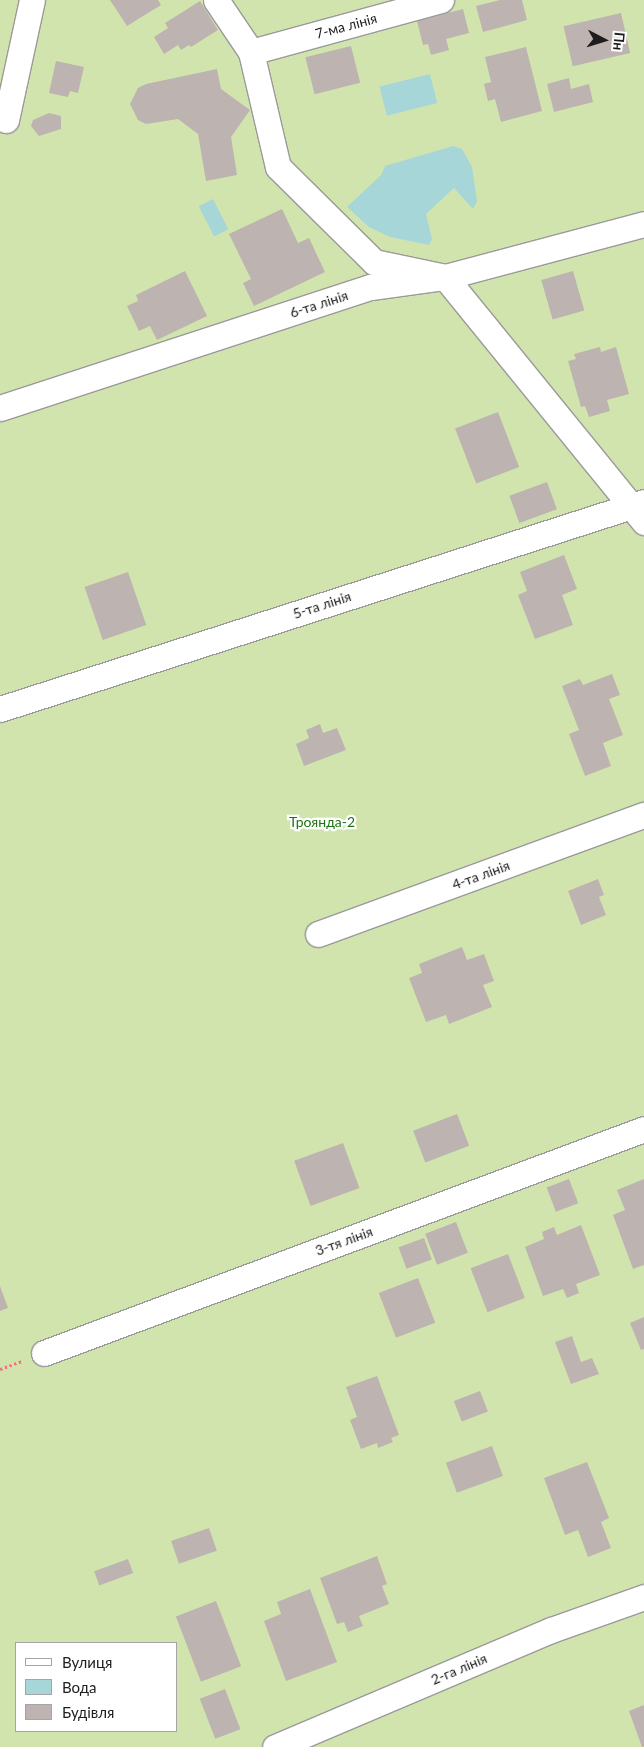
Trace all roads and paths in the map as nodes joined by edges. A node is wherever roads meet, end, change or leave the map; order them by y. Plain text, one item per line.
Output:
1 (32, 0) edge
2 (216, 0) edge
3 (441, 0) edge
4 (252, 52) junction
5 (6, 120) dead end
6 (644, 224) edge
7 (445, 277) junction
8 (0, 408) edge
9 (639, 510) edge
10 (0, 709) edge
11 (644, 815) edge
12 (318, 934) dead end
13 (644, 1129) edge
14 (44, 1353) dead end
15 (644, 1596) edge
16 (275, 1747) edge

1 - 5 street
2 - 4 street
3 - 4 street, 7-ма лінія
4 - 7 street
6 - 7 street, 6-та лінія
7 - 8 street, 6-та лінія
7 - 9 street
9 - 10 street, 5-та лінія
11 - 12 street, 4-та лінія
13 - 14 street, 3-тя лінія
15 - 16 street, 2-га лінія

